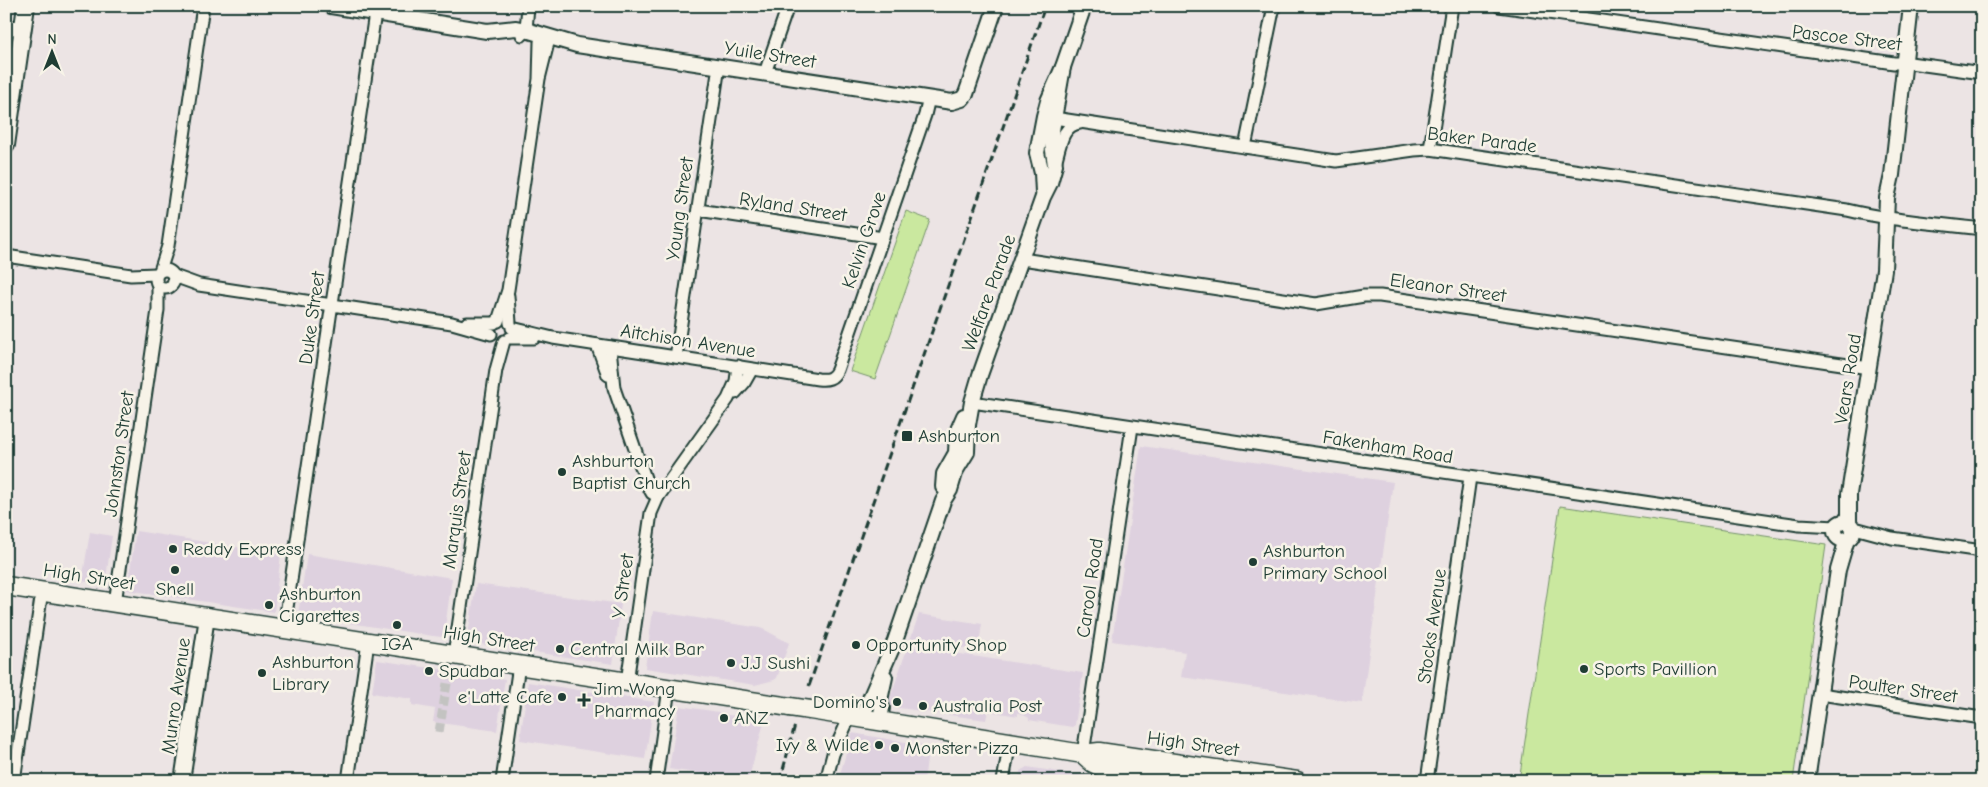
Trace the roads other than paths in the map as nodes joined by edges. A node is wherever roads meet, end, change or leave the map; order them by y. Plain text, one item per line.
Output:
1 (26, 6) edge
2 (203, 6) edge
3 (331, 6) edge
4 (526, 6) edge
5 (788, 6) edge
6 (996, 6) edge
7 (1084, 6) edge
8 (1274, 6) edge
9 (1452, 6) edge
10 (1499, 6) edge
11 (1911, 6) edge
12 (375, 13) junction
13 (6, 28) edge
14 (523, 31) junction
15 (17, 33) edge
16 (544, 40) junction
17 (1904, 64) junction
18 (719, 66) junction
19 (765, 73) junction
20 (1982, 73) edge
21 (929, 98) junction
22 (1049, 117) junction
23 (1084, 122) junction
24 (6, 145) edge
25 (1245, 147) junction
26 (1430, 150) junction
27 (1055, 165) junction
28 (1043, 197) junction
29 (698, 210) junction
30 (1890, 216) junction
31 (1982, 229) edge
32 (883, 238) junction
33 (6, 256) edge
34 (1022, 259) junction
35 (164, 279) junction
36 (332, 305) junction
37 (502, 331) junction
38 (597, 345) junction
39 (610, 347) junction
40 (676, 357) junction
41 (738, 366) junction
42 (1869, 368) junction
43 (752, 369) junction
44 (818, 378) joint
45 (614, 388) junction
46 (728, 399) junction
47 (972, 402) junction
48 (1132, 427) junction
49 (1470, 477) junction
50 (658, 497) junction
51 (1843, 531) junction
52 (1982, 551) edge
53 (6, 586) edge
54 (42, 591) junction
55 (115, 603) junction
56 (207, 616) junction
57 (284, 628) junction
58 (368, 642) junction
59 (891, 652) junction
60 (454, 655) junction
61 (519, 665) junction
62 (627, 682) junction
63 (669, 688) junction
64 (1820, 694) junction
65 (849, 716) junction
66 (1982, 718) edge
67 (880, 720) junction
68 (1010, 742) junction
69 (1083, 754) junction
70 (1171, 774) edge
71 (14, 781) edge
72 (182, 781) edge
73 (348, 781) edge
74 (502, 781) edge
75 (656, 781) edge
76 (826, 781) edge
77 (1003, 781) edge
78 (1188, 781) edge
79 (1297, 781) edge
80 (1427, 781) edge
81 (1807, 781) edge

1 - 15 main road
2 - 35 street, Johnston Street
3 - 12 street, Yuile Street
4 - 14 street
5 - 19 street
6 - 21 street, Yuile Street
7 - 22 street, Welfare Parade
8 - 25 street
9 - 26 street
10 - 17 street, Pascoe Street
11 - 17 street, Vears Road
12 - 14 street, Yuile Street
12 - 36 street, Duke Street
13 - 15 street
14 - 16 street, Yuile Street
15 - 24 main road
16 - 18 street, Yuile Street
16 - 37 street, Marquis Street
17 - 20 street, Pascoe Street
17 - 30 street, Vears Road
18 - 19 street, Yuile Street
18 - 29 street, Young Street
19 - 21 street, Yuile Street
21 - 32 street, Kelvin Grove
22 - 23 street, Baker Parade
22 - 27 street, Welfare Parade
22 - 28 street, Welfare Parade
23 - 25 street, Baker Parade
23 - 27 street
25 - 26 street, Baker Parade
26 - 30 street, Baker Parade
27 - 28 street, Welfare Parade
28 - 34 street, Welfare Parade
29 - 32 street, Ryland Street
29 - 40 street, Young Street
30 - 31 street, Baker Parade
30 - 42 street, Vears Road
32 - 44 street, Kelvin Grove
33 - 35 street, Aitchison Avenue
34 - 42 street, Eleanor Street
34 - 47 street, Welfare Parade
35 - 36 street, Aitchison Avenue
35 - 55 street, Johnston Street
36 - 37 street, Aitchison Avenue
36 - 57 street, Duke Street
37 - 38 street, Aitchison Avenue
37 - 60 street, Marquis Street
38 - 39 street, Aitchison Avenue
38 - 45 street
39 - 40 street, Aitchison Avenue
39 - 45 street
40 - 41 street, Aitchison Avenue
41 - 43 street, Aitchison Avenue
41 - 46 street, Y Street
42 - 51 street, Vears Road
43 - 44 street, Aitchison Avenue
43 - 46 street, Y Street
45 - 50 street
46 - 50 street, Y Street
47 - 48 street, Fakenham Road
47 - 59 street, Welfare Parade
48 - 49 street, Fakenham Road
48 - 69 street, Carool Road
49 - 51 street, Fakenham Road
49 - 80 street, Stocks Avenue
50 - 62 street, Y Street
51 - 52 street, Fakenham Road
51 - 64 street, Vears Road
53 - 54 main road, High Street
54 - 55 main road, High Street
54 - 71 street
55 - 56 main road, High Street
56 - 57 main road, High Street
56 - 72 street, Munro Avenue
57 - 58 main road, High Street
58 - 60 main road, High Street
58 - 73 street
59 - 65 street, Welfare Parade
59 - 67 street, Welfare Parade
60 - 61 main road, High Street
61 - 62 main road, High Street
61 - 74 street
62 - 63 main road, High Street
63 - 65 main road, High Street, bridge
63 - 75 street
64 - 66 street, Poulter Street
64 - 81 street, Vears Road
65 - 67 main road, High Street
65 - 76 street
67 - 68 main road, High Street
68 - 69 main road, High Street
68 - 77 street
69 - 70 main road, High Street
70 - 78 main road, High Street
70 - 79 main road, High Street

